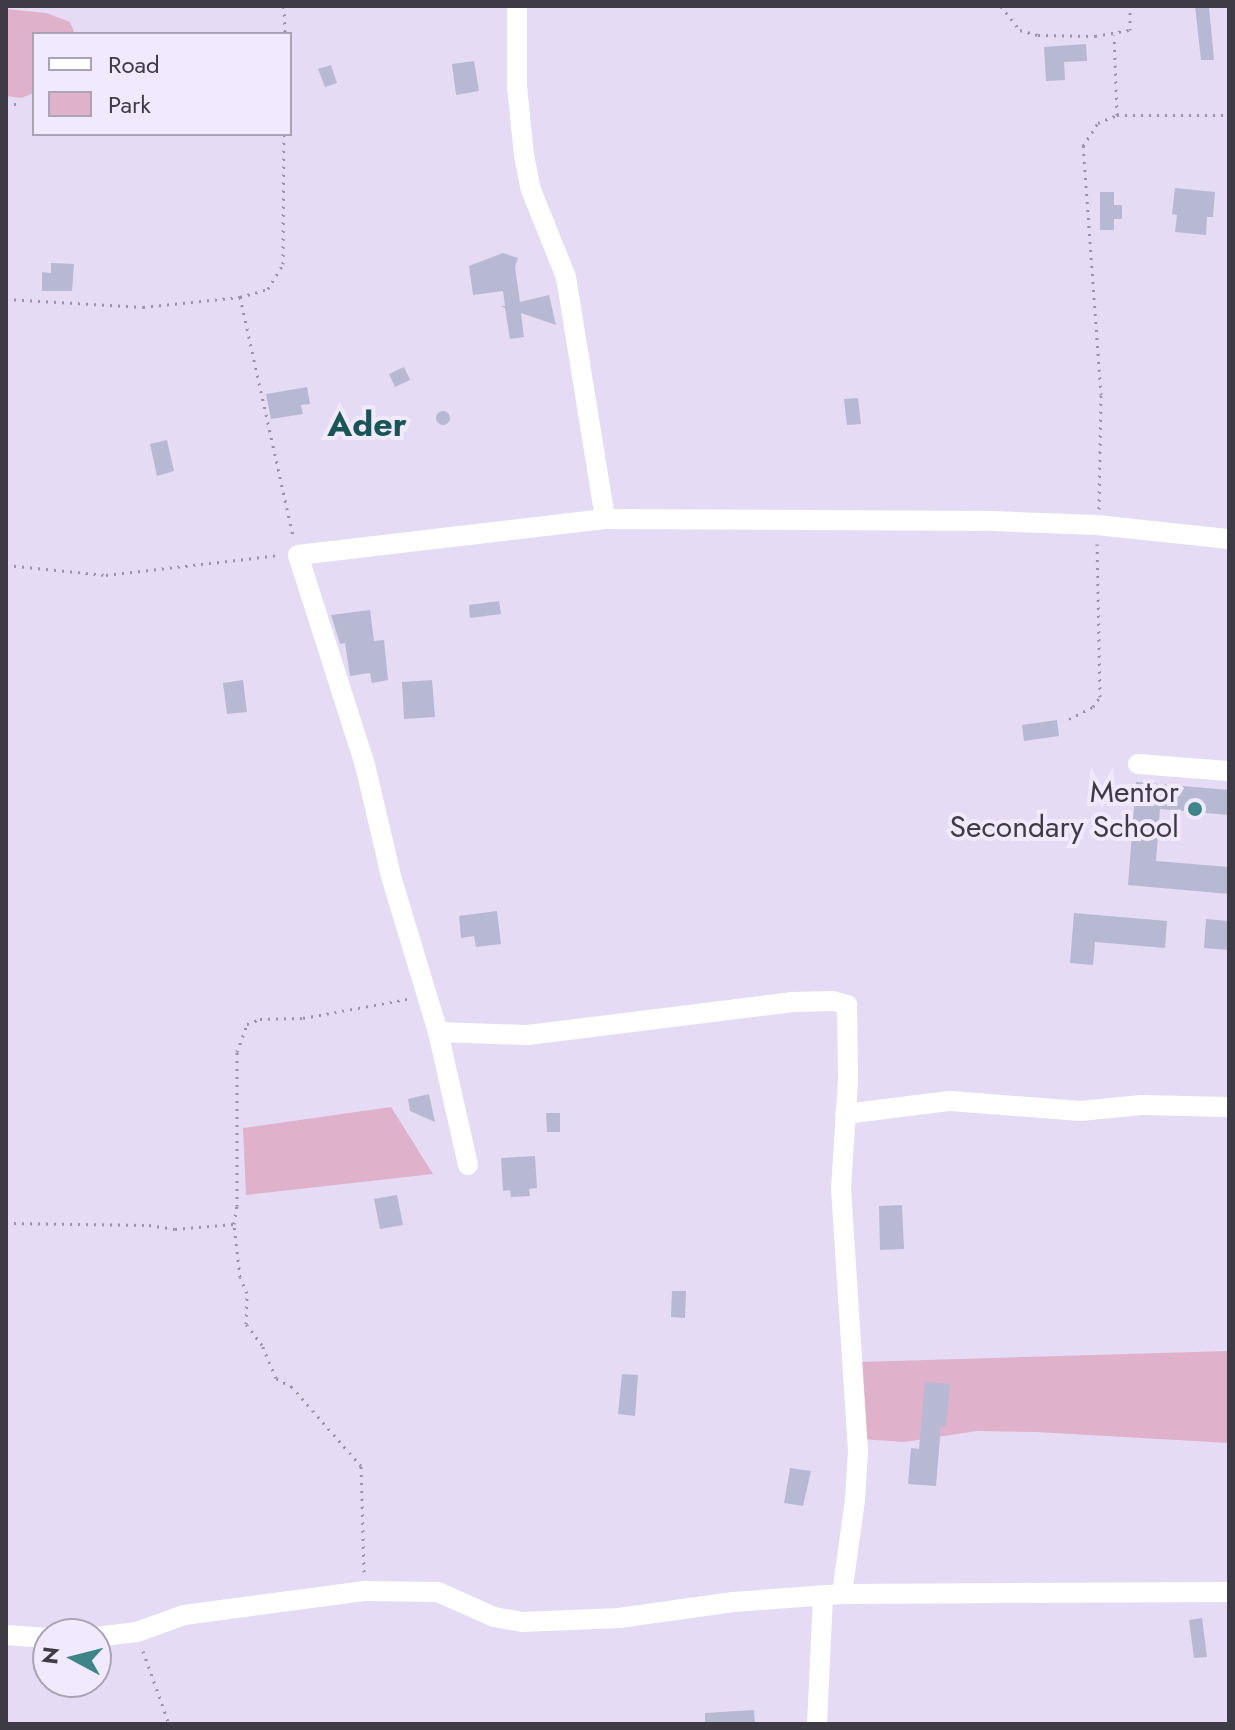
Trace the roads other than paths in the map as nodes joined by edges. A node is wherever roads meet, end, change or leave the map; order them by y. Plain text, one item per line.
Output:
1 (517, 6) edge
2 (605, 519) junction
3 (1229, 539) edge
4 (1138, 764) dead end
5 (1229, 771) edge
6 (438, 1032) junction
7 (1229, 1107) edge
8 (845, 1114) junction
9 (468, 1165) dead end
10 (1229, 1592) edge
11 (832, 1595) junction
12 (6, 1635) edge
13 (112, 1635) edge
14 (32, 1637) edge
15 (817, 1724) edge

1 - 2 street
2 - 3 street
2 - 6 street
4 - 5 street
6 - 8 street
6 - 9 street
7 - 8 street
8 - 11 street
10 - 11 street
11 - 13 street
11 - 15 street
12 - 14 street

